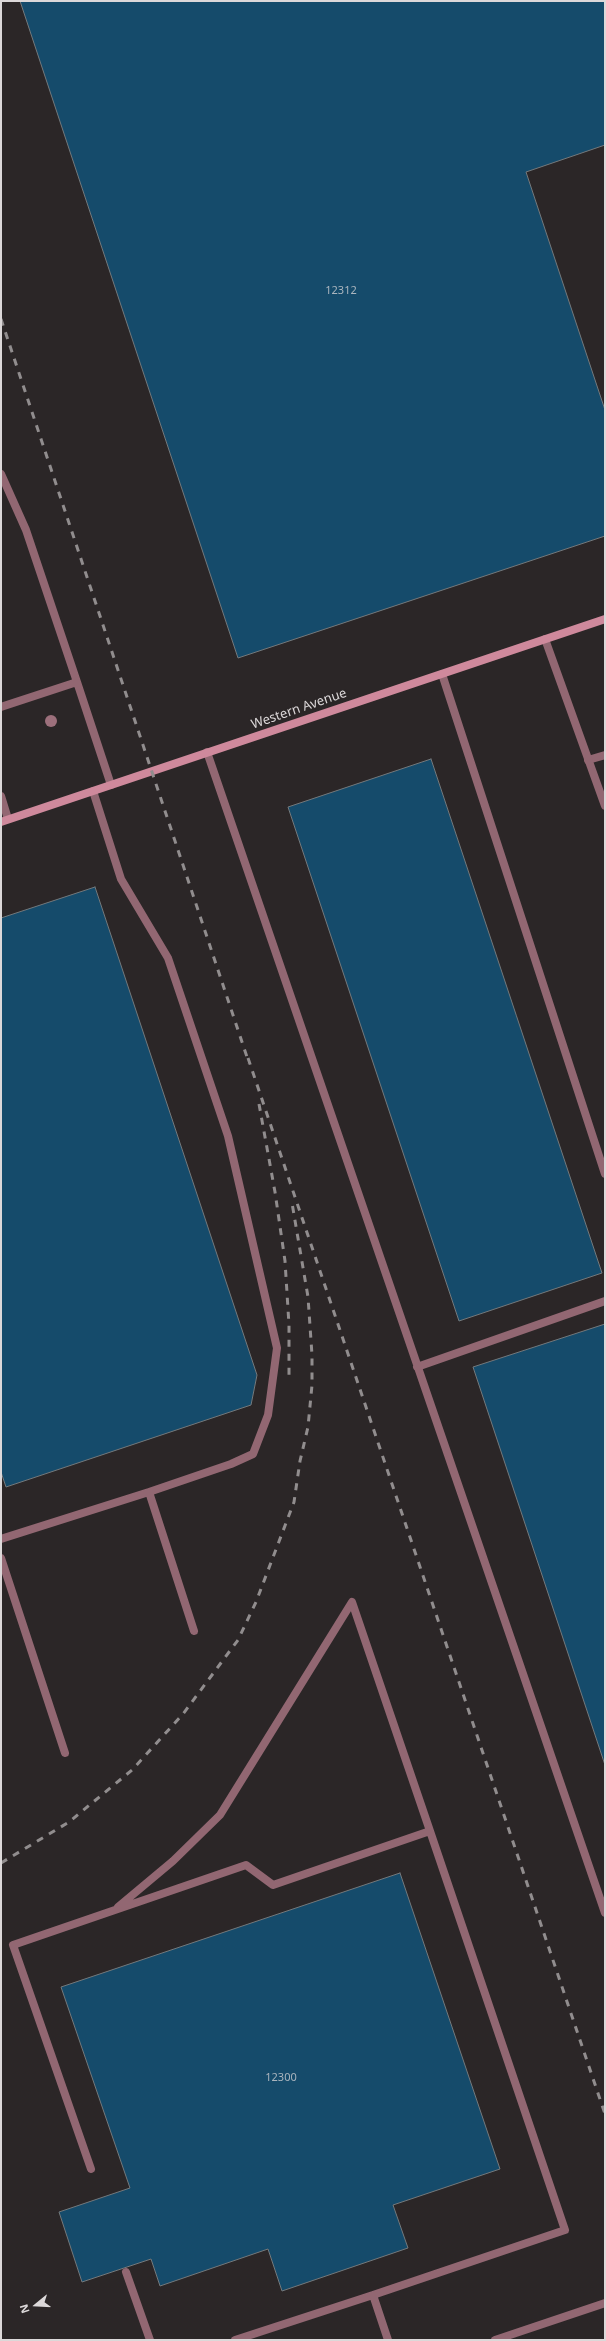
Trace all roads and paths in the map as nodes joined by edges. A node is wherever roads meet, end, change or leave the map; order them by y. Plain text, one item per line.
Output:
1 (1, 474) edge
2 (605, 619) edge
3 (545, 639) junction
4 (442, 674) junction
5 (77, 682) junction
6 (1, 707) edge
7 (207, 752) junction
8 (605, 755) edge
9 (588, 760) junction
10 (111, 785) junction
11 (93, 791) junction
12 (1, 796) edge
13 (605, 806) edge
14 (5, 821) edge
15 (605, 1174) edge
16 (605, 1301) edge
17 (417, 1367) junction
18 (149, 1492) junction
19 (1, 1539) edge
20 (1, 1558) edge
21 (194, 1631) dead end
22 (66, 1753) dead end
23 (430, 1831) junction
24 (113, 1911) junction
25 (605, 1913) edge
26 (91, 2169) dead end
27 (126, 2272) dead end
28 (373, 2295) junction
29 (604, 2303) edge
30 (150, 2340) edge
31 (235, 2340) edge
32 (388, 2340) edge
33 (494, 2340) edge

1 - 5 street
2 - 3 street, Western Avenue
3 - 4 street, Western Avenue
3 - 9 street
4 - 7 street, Western Avenue
4 - 15 street
5 - 6 street
5 - 10 street
7 - 10 street, Western Avenue
7 - 17 street
8 - 9 street
9 - 13 street
10 - 11 street, Western Avenue
11 - 14 street, Western Avenue
11 - 18 street
12 - 14 street
16 - 17 street
17 - 25 street
18 - 19 street
18 - 21 street
20 - 22 street
23 - 24 street
23 - 24 street
23 - 28 street
24 - 26 street
27 - 30 street
28 - 31 street
28 - 32 street
29 - 33 street

